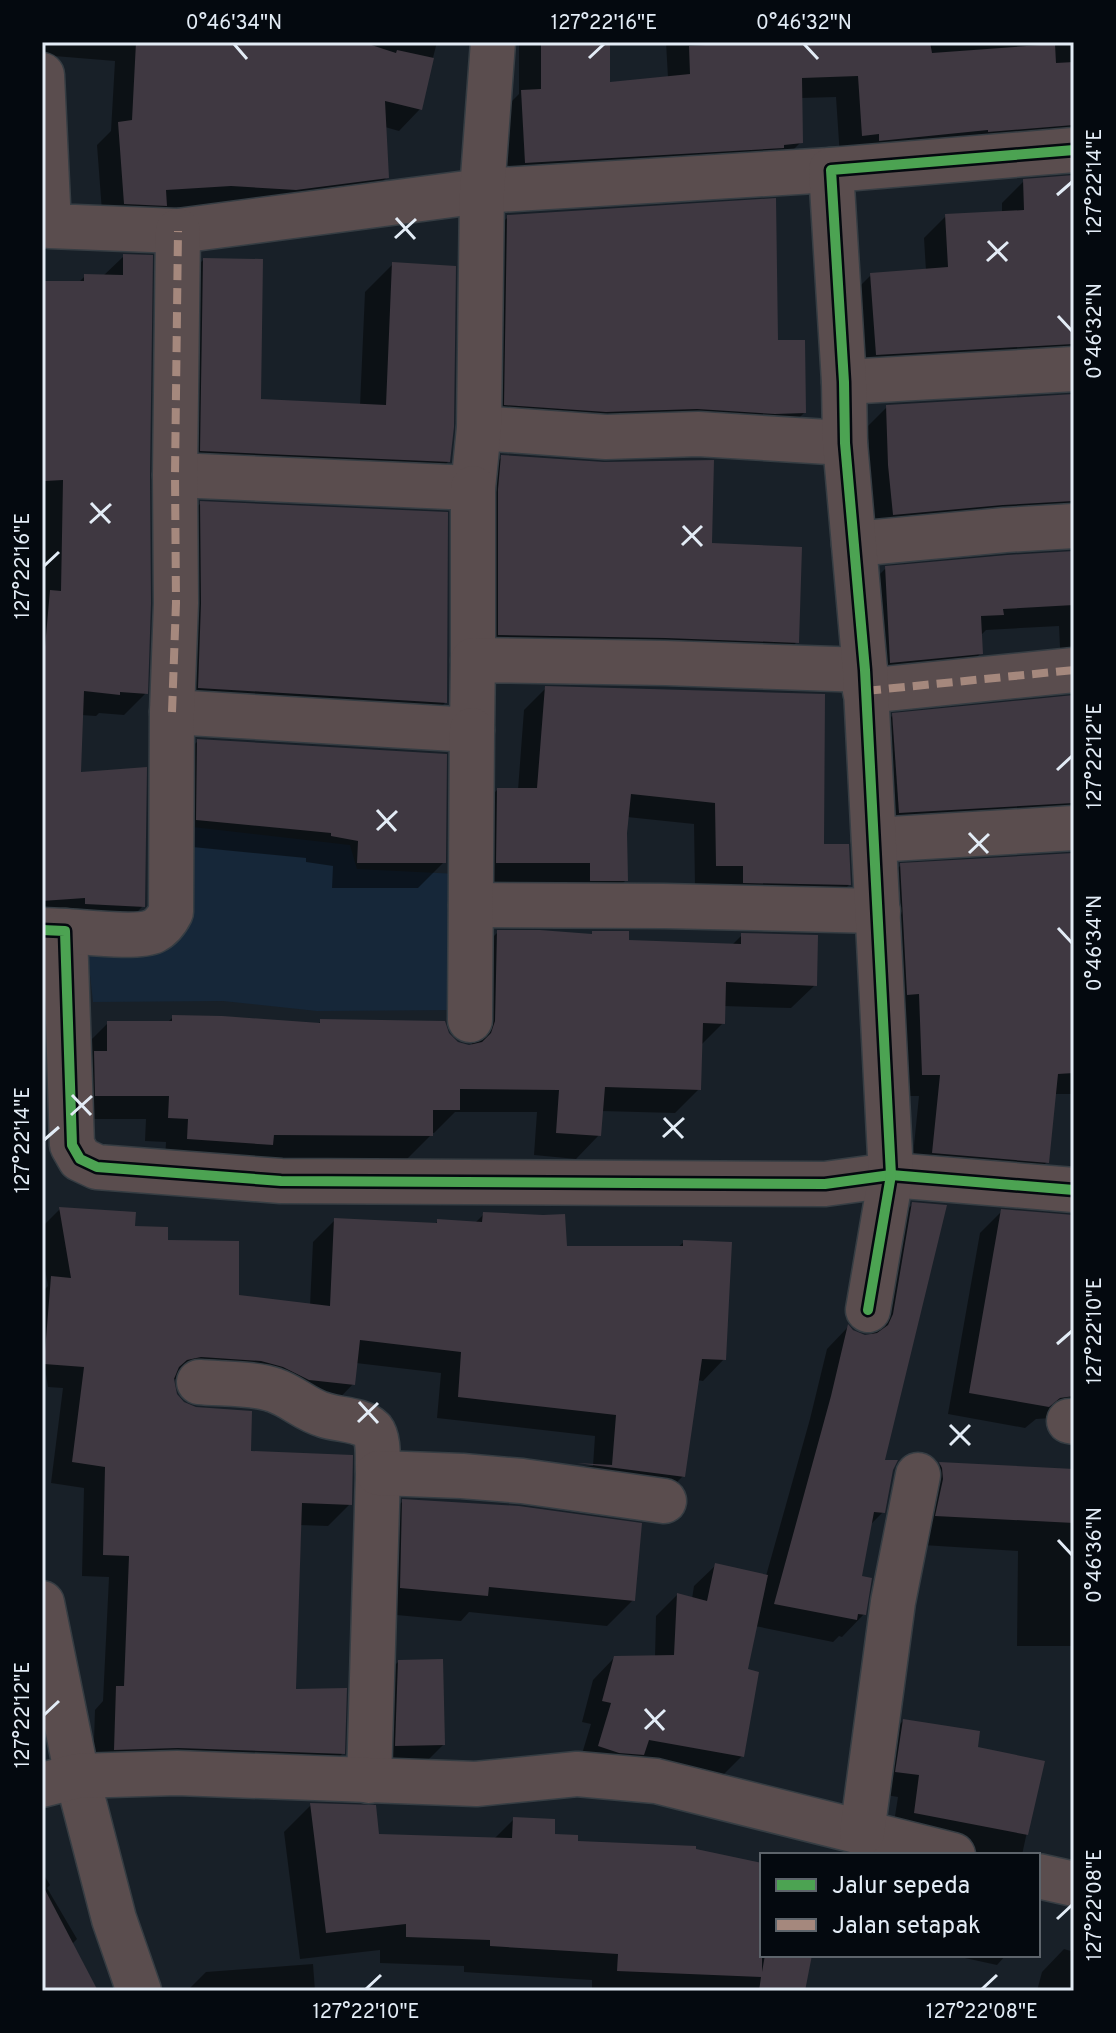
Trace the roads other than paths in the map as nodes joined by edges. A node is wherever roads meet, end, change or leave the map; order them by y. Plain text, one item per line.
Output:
1 (493, 42) edge
2 (42, 75) edge
3 (1074, 150) edge
4 (831, 170) junction
5 (482, 191) junction
6 (46, 226) edge
7 (178, 231) junction
8 (1074, 369) edge
9 (844, 382) junction
10 (479, 428) junction
11 (845, 443) junction
12 (175, 475) junction
13 (473, 488) junction
14 (1074, 526) edge
15 (854, 544) junction
16 (473, 660) junction
17 (1074, 670) edge
18 (865, 681) junction
19 (172, 712) junction
20 (472, 730) junction
21 (1074, 828) edge
22 (874, 840) junction
23 (471, 905) junction
24 (878, 911) junction
25 (53, 931) edge
26 (470, 1020) dead end
27 (891, 1175) junction
28 (1074, 1190) edge
29 (868, 1310) dead end
30 (199, 1382) dead end
31 (378, 1473) junction
32 (918, 1475) dead end
33 (664, 1501) dead end
34 (42, 1603) edge
35 (59, 1780) edge
36 (369, 1781) junction
37 (862, 1833) junction
38 (945, 1853) edge
39 (1040, 1876) edge
40 (1074, 1884) edge
41 (139, 1991) edge

1 - 5 street
2 - 6 street
3 - 4 street
4 - 5 street
4 - 9 street
5 - 7 street
5 - 10 street
6 - 7 street
7 - 12 street
8 - 9 street
9 - 11 street
10 - 11 street
10 - 13 street
11 - 15 street
12 - 13 street
12 - 19 street
13 - 16 street
14 - 15 street
15 - 18 street
16 - 18 street
16 - 20 street
17 - 18 street
18 - 22 street
19 - 20 street
19 - 25 street
20 - 23 street
21 - 22 street
22 - 24 street
23 - 24 street
23 - 26 street
24 - 27 street
25 - 27 street
27 - 28 street
27 - 29 street
30 - 31 street
31 - 33 street
31 - 36 street
32 - 37 street
34 - 35 street
35 - 36 street
35 - 41 street
36 - 37 street
37 - 38 street
39 - 40 street

